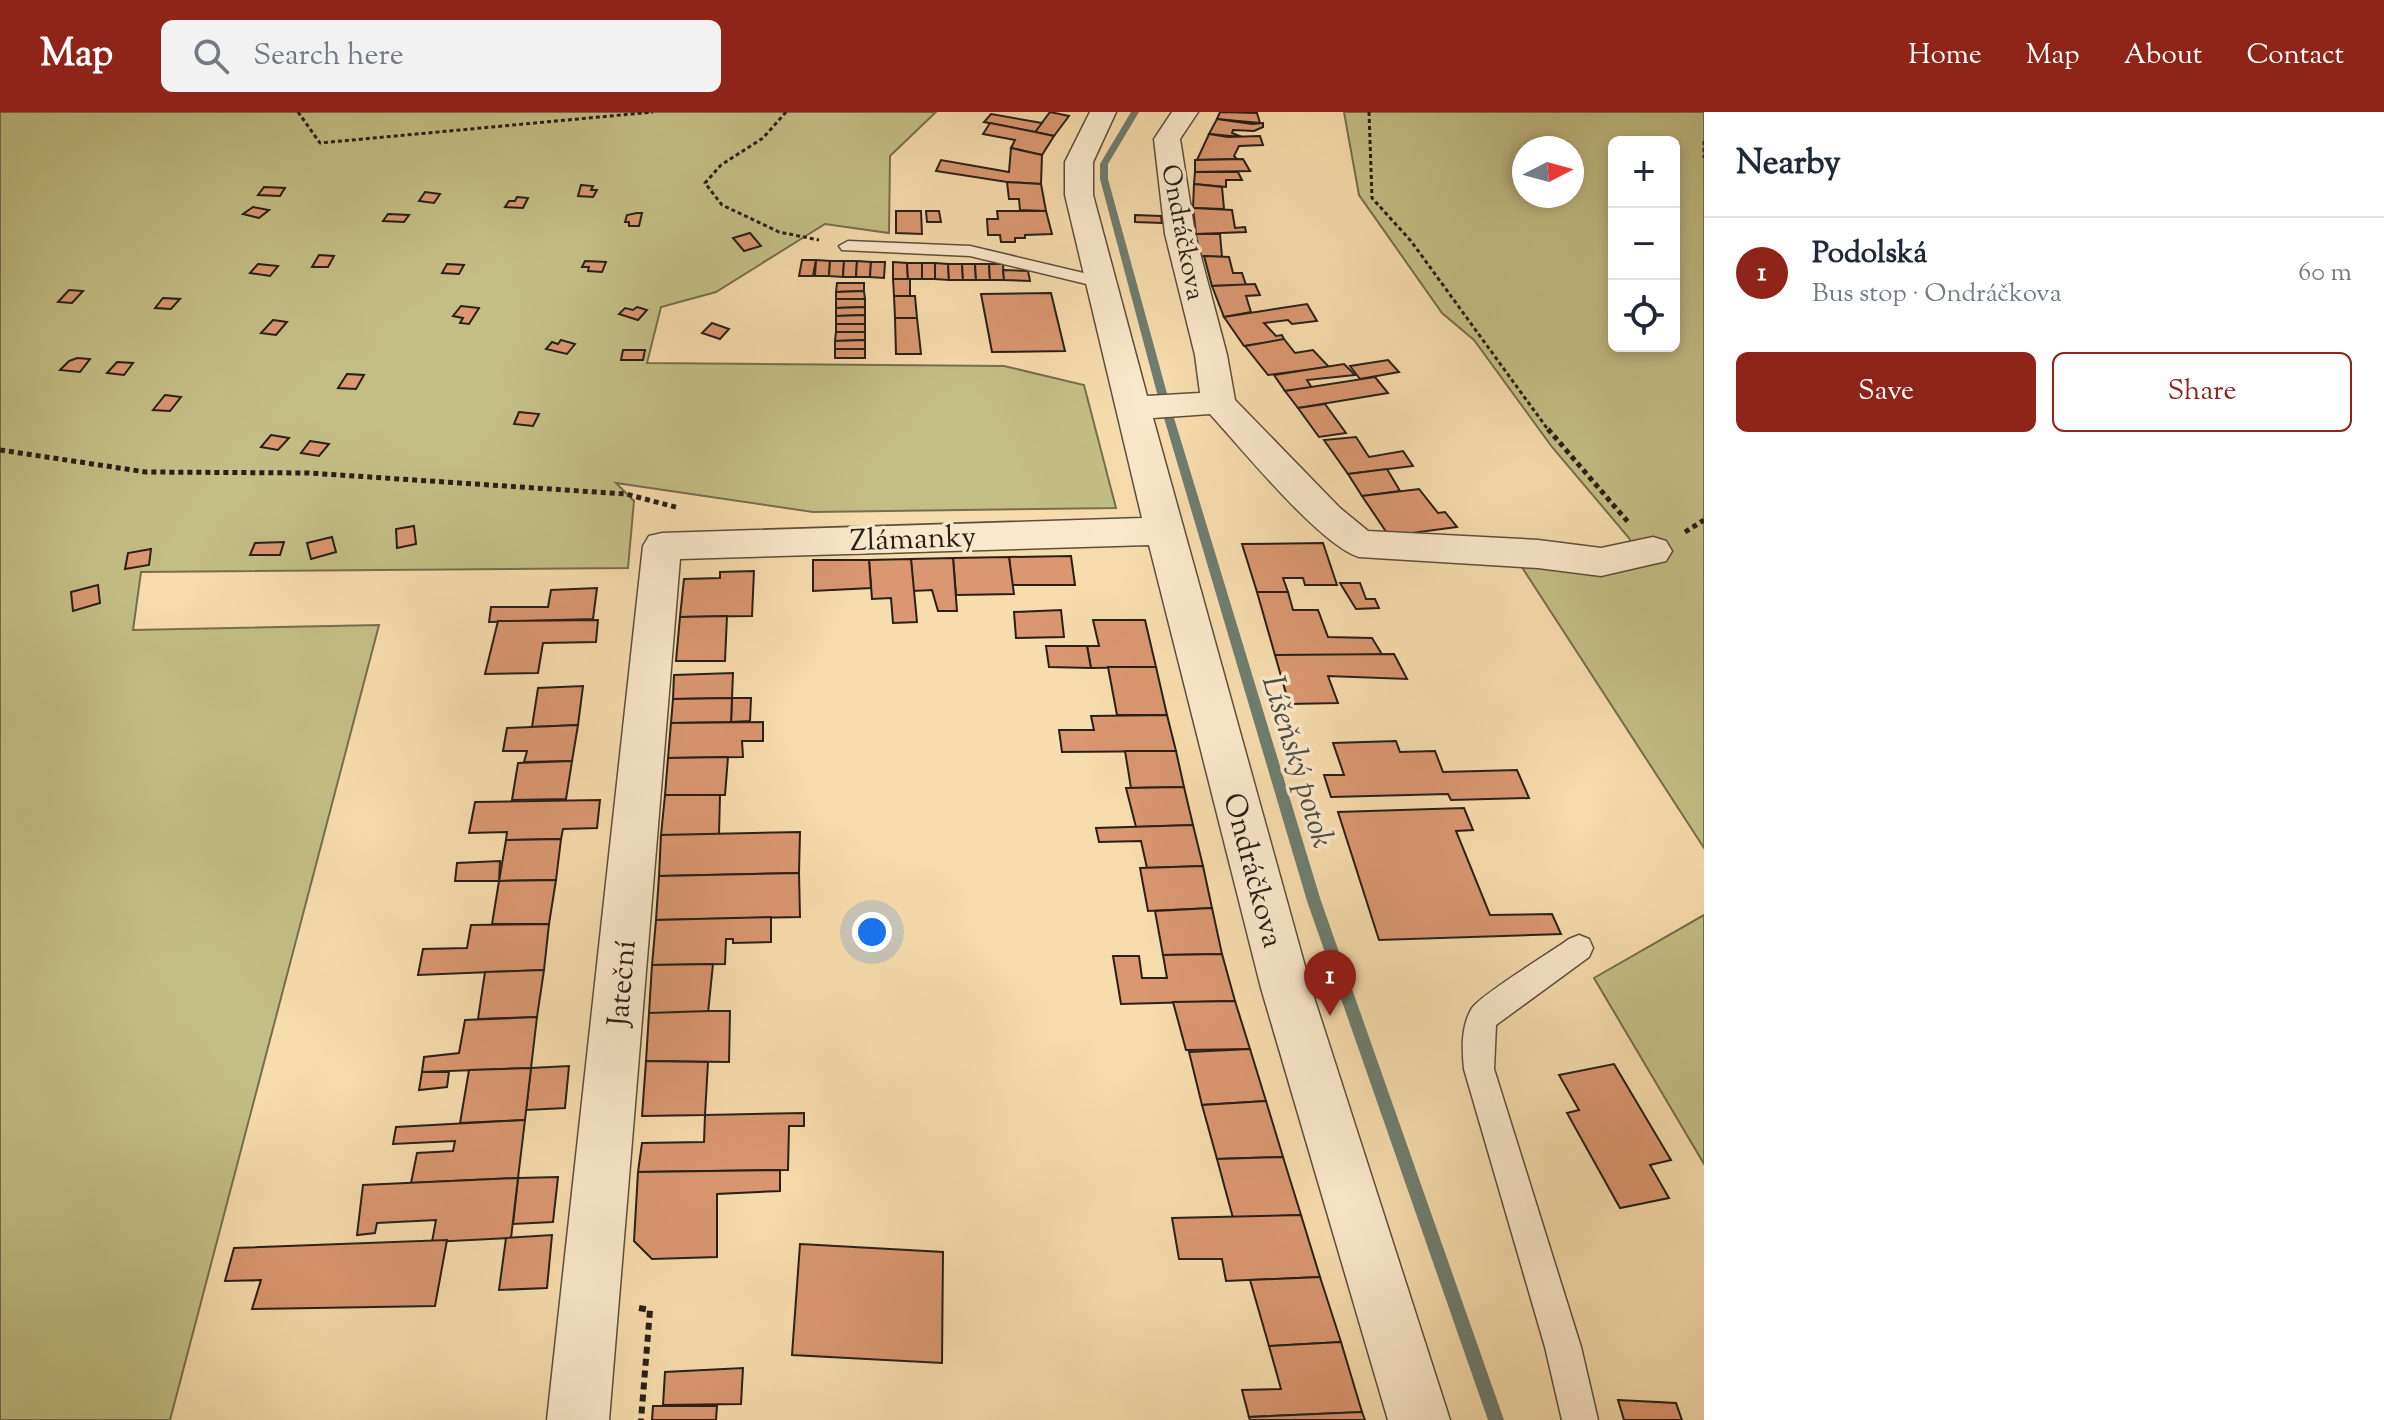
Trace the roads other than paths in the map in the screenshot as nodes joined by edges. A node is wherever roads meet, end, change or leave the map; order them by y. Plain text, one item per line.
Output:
1 (1103, 112) edge
2 (1185, 112) edge
3 (848, 246) road end
4 (1103, 283) junction
5 (1173, 406) junction
6 (674, 528) joint
7 (1164, 531) junction
8 (1653, 551) dead end
9 (1579, 948) dead end
10 (578, 1420) edge
11 (1419, 1420) edge
12 (1580, 1420) edge

1 - 4 street, Ondráčkova
2 - 5 street, Ondráčkova
3 - 4 lane
4 - 5 street, Ondráčkova
5 - 7 street, Ondráčkova
5 - 8 street
6 - 7 street, Zlámanky
6 - 10 street, Jateční
7 - 11 street, Ondráčkova
9 - 12 lane

